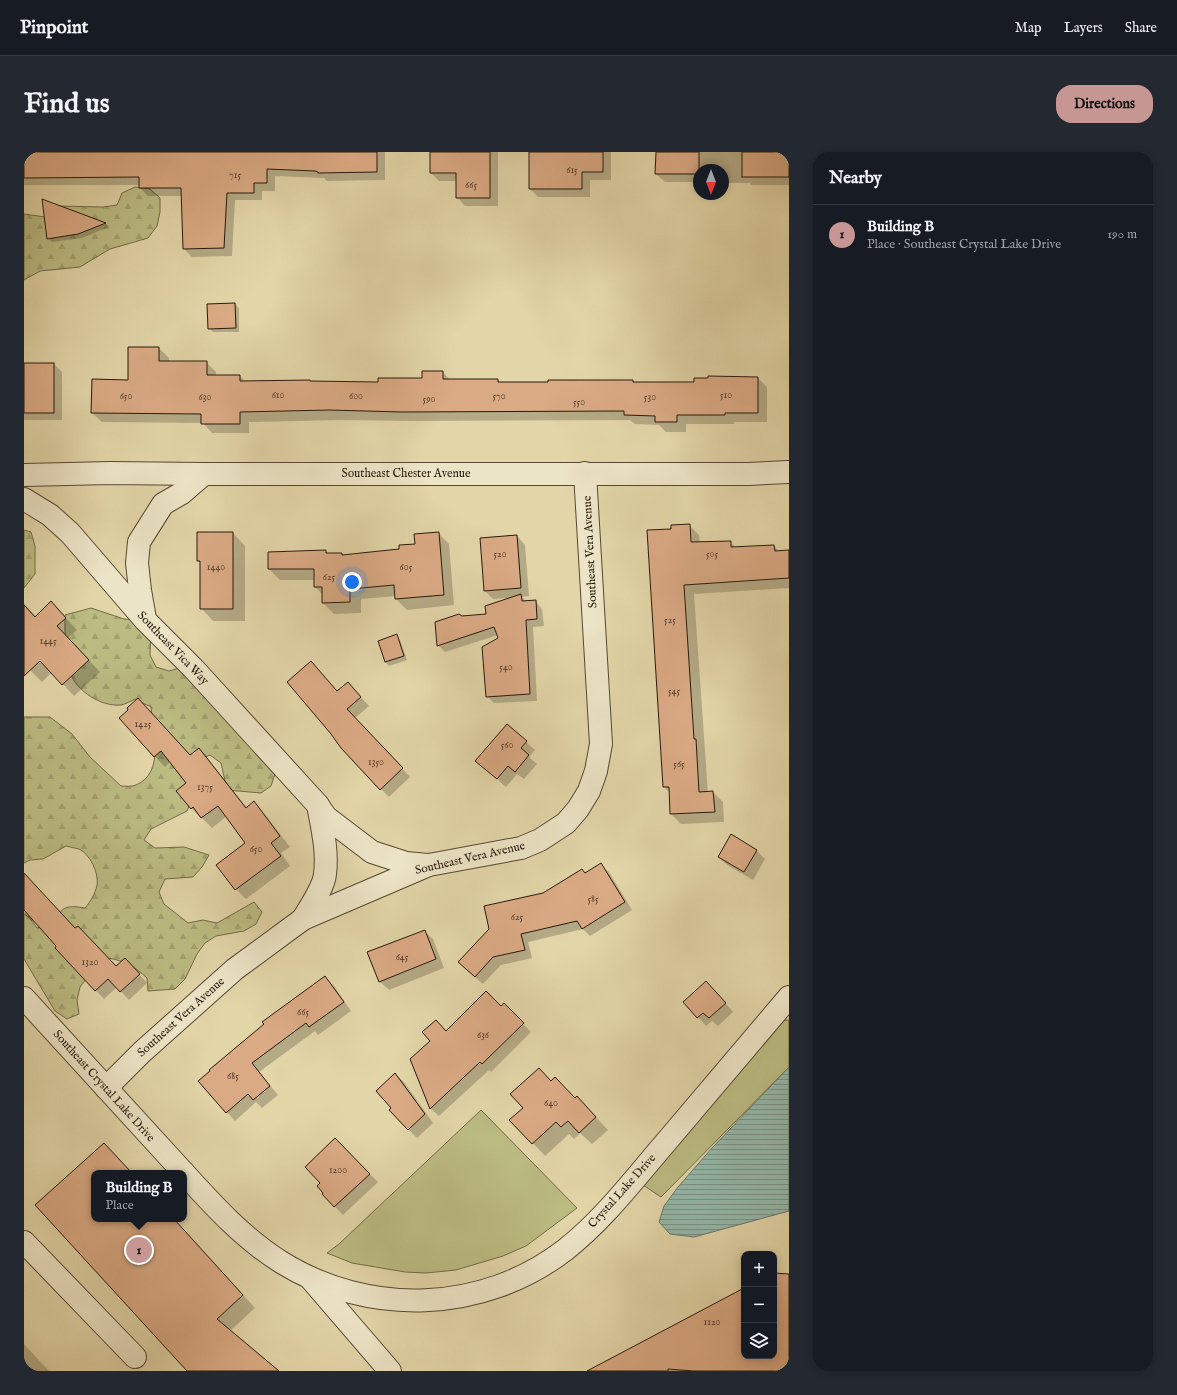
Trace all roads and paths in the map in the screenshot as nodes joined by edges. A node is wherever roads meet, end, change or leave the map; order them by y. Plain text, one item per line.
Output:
1 (788, 472) edge
2 (585, 473) junction
3 (204, 474) junction
4 (24, 475) edge
5 (24, 499) edge
6 (145, 620) junction
7 (317, 804) junction
8 (429, 865) junction
9 (304, 919) junction
10 (789, 997) edge
11 (24, 998) edge
12 (106, 1088) junction
13 (181, 1170) edge
14 (187, 1176) edge
15 (24, 1242) edge
16 (309, 1278) junction
17 (135, 1358) dead end
18 (389, 1371) edge

1 - 2 street, Southeast Chester Avenue
2 - 3 street, Southeast Chester Avenue
2 - 8 street, Southeast Vera Avenue
3 - 4 street, Southeast Chester Avenue
3 - 6 street
5 - 6 street, Southeast Vica Way
6 - 7 street, Southeast Vica Way
7 - 8 street, Southeast Vica Way
7 - 9 street
8 - 9 street, Southeast Vera Avenue
9 - 12 street, Southeast Vera Avenue
10 - 16 street, Crystal Lake Drive
11 - 12 street, Southeast Crystal Lake Drive
12 - 13 street, Southeast Crystal Lake Drive
14 - 16 street, Southeast Crystal Lake Drive
15 - 17 street
16 - 18 street

